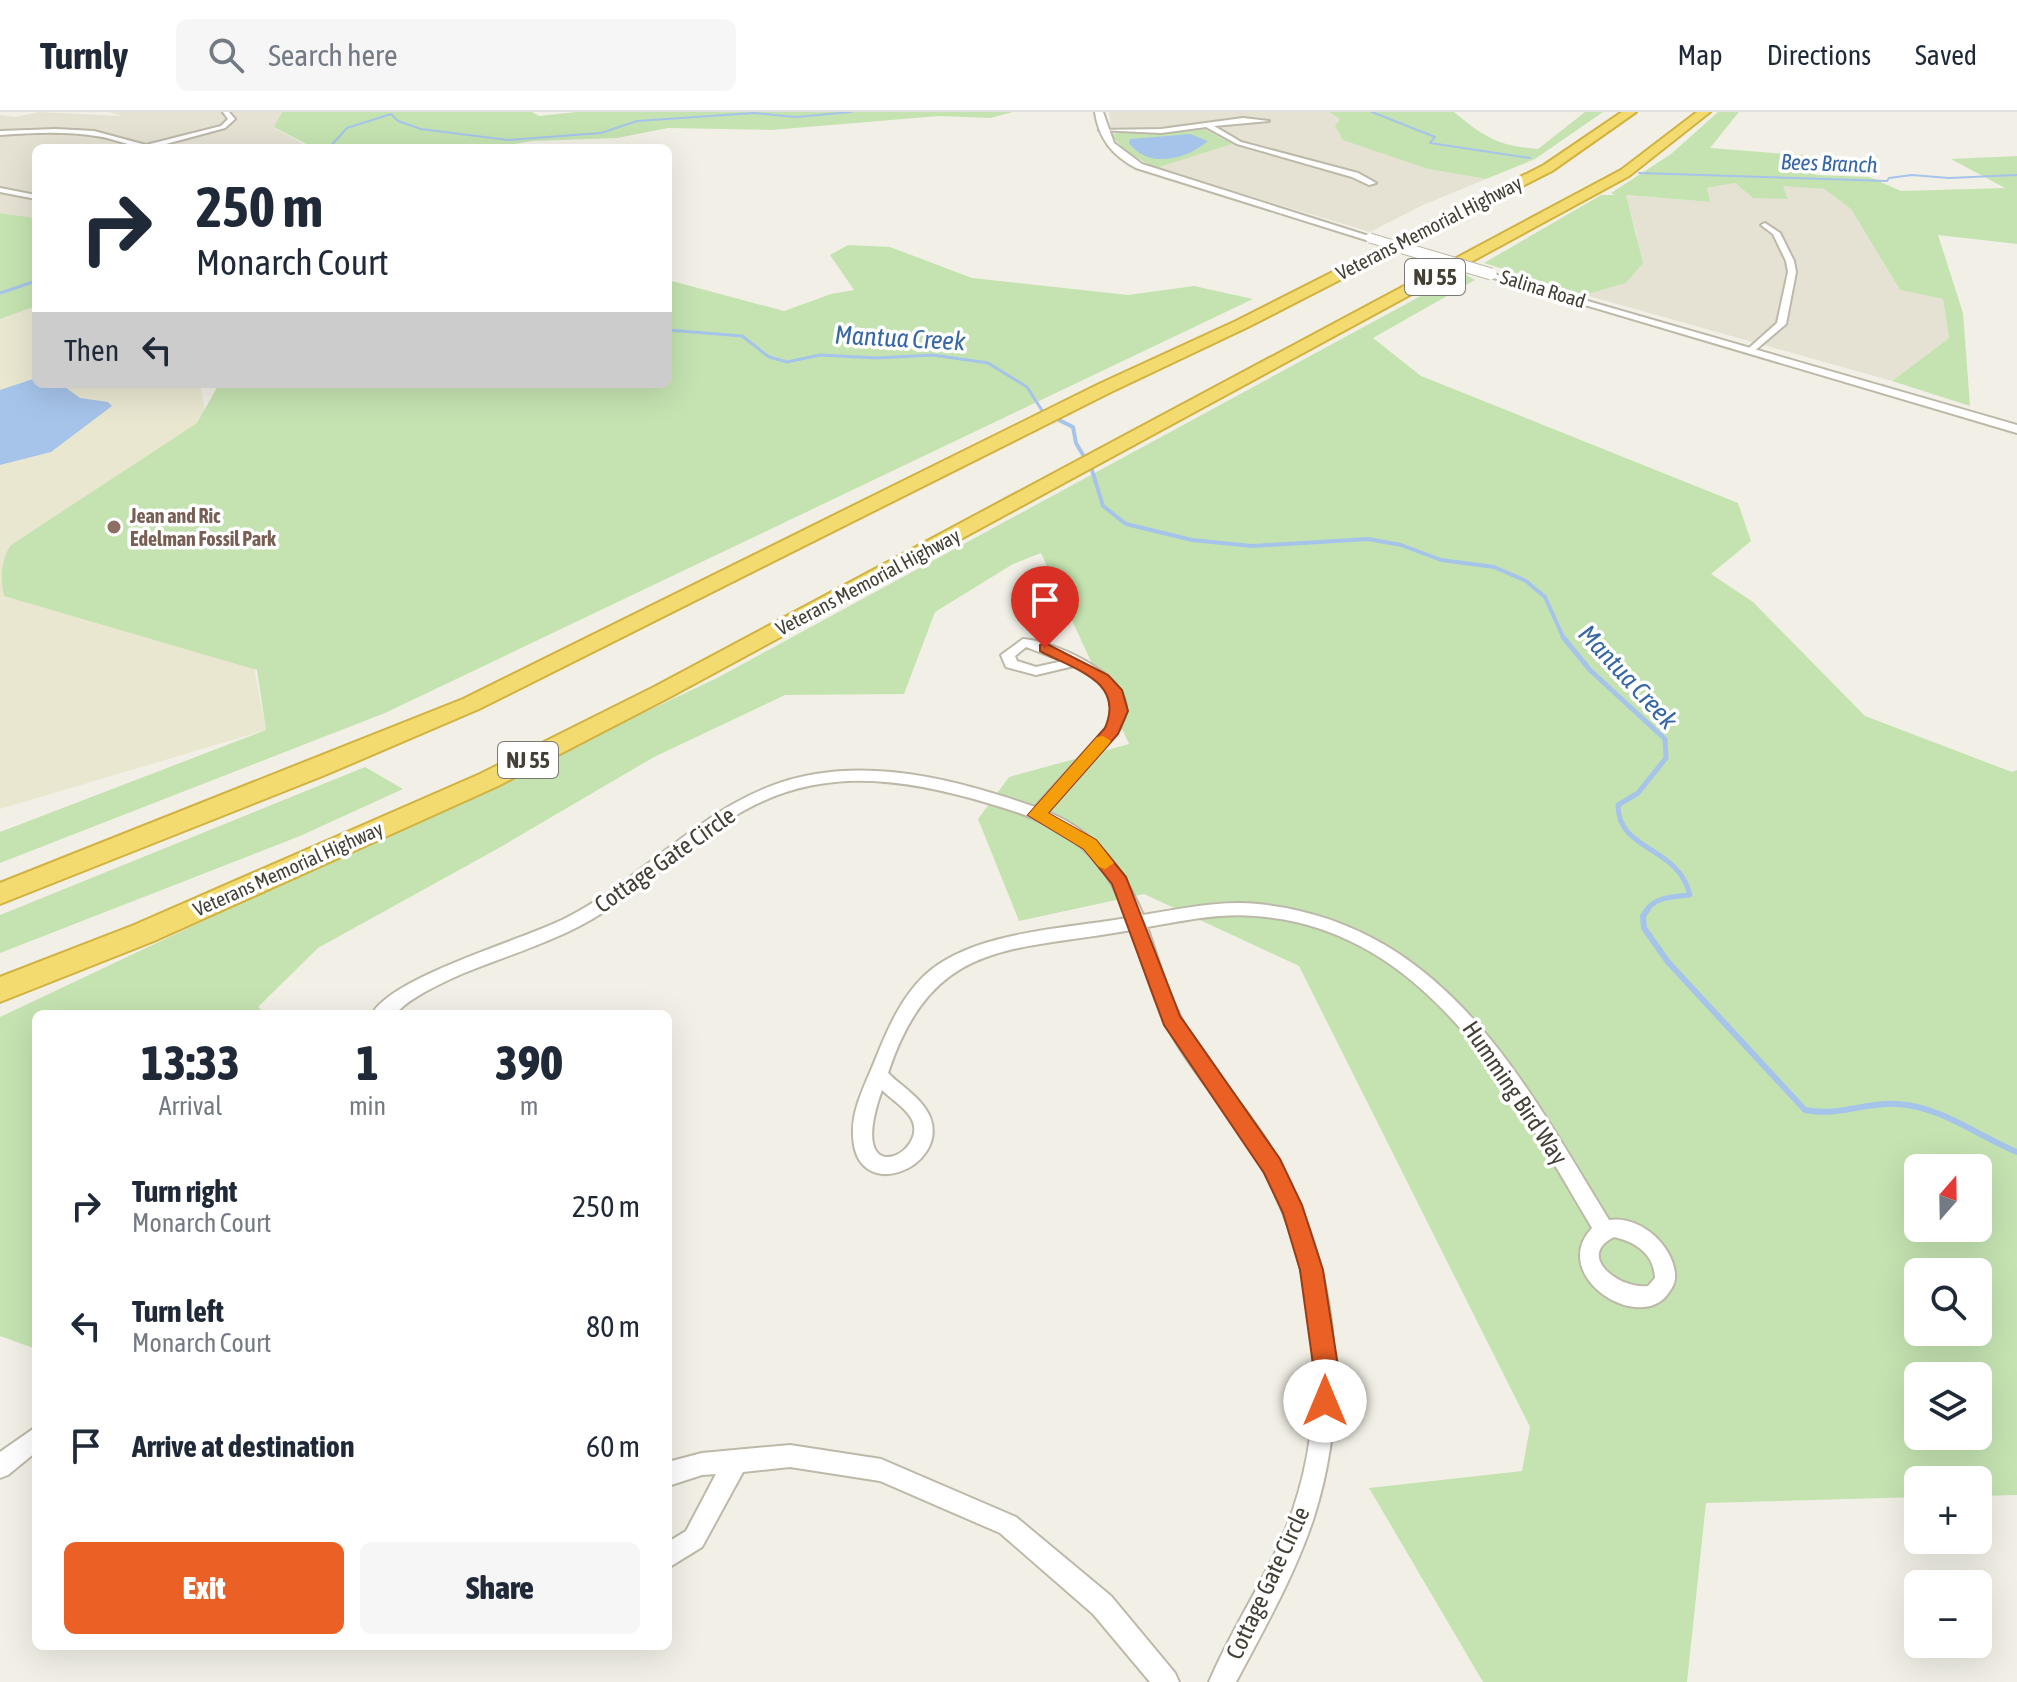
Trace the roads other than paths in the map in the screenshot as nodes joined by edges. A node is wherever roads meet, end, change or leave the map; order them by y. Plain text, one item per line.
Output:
1 (226, 112) edge
2 (1099, 112) edge
3 (1630, 112) edge
4 (1704, 112) edge
5 (1266, 121) dead end
6 (1207, 125) junction
7 (1102, 130) junction
8 (0, 133) edge
9 (137, 144) edge
10 (158, 144) edge
11 (1372, 183) dead end
12 (0, 190) edge
13 (32, 196) edge
14 (1765, 225) dead end
15 (1752, 350) junction
16 (2017, 429) edge
17 (1076, 662) dead end
18 (1037, 815) junction
19 (0, 894) edge
20 (1138, 924) junction
21 (0, 990) edge
22 (387, 1010) edge
23 (879, 1075) junction
24 (1604, 1230) dead end
25 (32, 1441) edge
26 (736, 1461) junction
27 (0, 1467) edge
28 (672, 1473) edge
29 (672, 1553) edge
30 (1166, 1682) edge
31 (1222, 1682) edge

1 - 10 street
2 - 7 street
3 - 19 highway, Veterans Memorial Highway / NJ 55
4 - 21 highway, Veterans Memorial Highway / NJ 55
5 - 6 street
6 - 7 street
6 - 11 street
7 - 15 street, Salina Road, bridge
8 - 9 street
12 - 13 street
14 - 15 street
15 - 16 street, Salina Road
17 - 18 street
18 - 20 street, Cottage Gate Circle
18 - 22 street, Cottage Gate Circle
20 - 23 street, Humming Bird Way
20 - 24 street, Humming Bird Way
20 - 31 street, Cottage Gate Circle
23 - 23 street, Humming Bird Way
25 - 27 street
26 - 28 street
26 - 29 street
26 - 30 street

